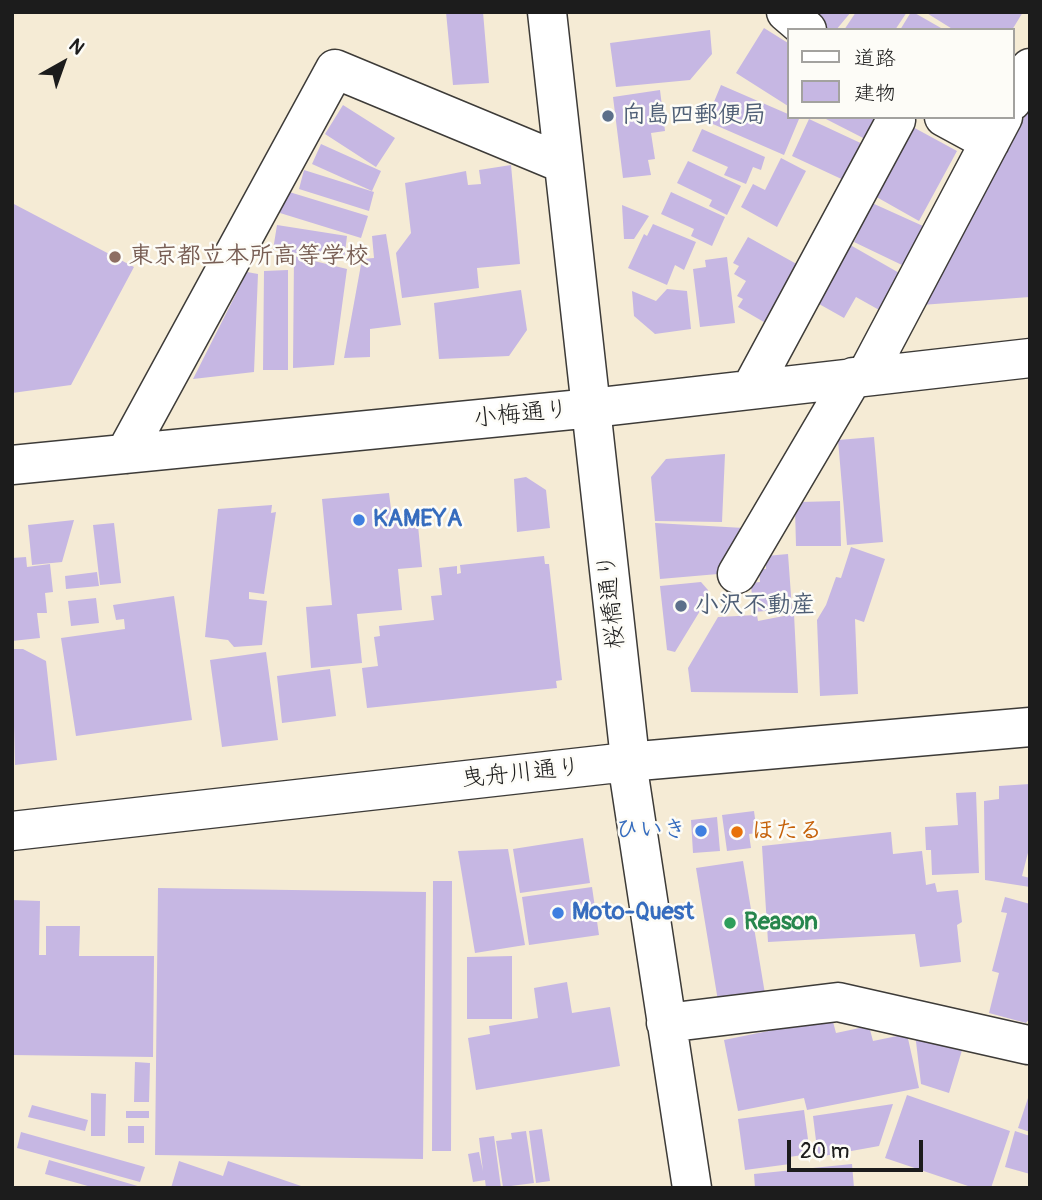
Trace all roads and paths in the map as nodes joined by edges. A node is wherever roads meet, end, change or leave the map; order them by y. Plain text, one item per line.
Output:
1 (547, 12) edge
2 (786, 12) edge
3 (805, 28) edge
4 (1030, 68) edge
5 (1014, 97) edge
6 (952, 119) edge
7 (896, 120) dead end
8 (997, 130) edge
9 (564, 164) junction
10 (1030, 358) edge
11 (859, 376) junction
12 (751, 388) junction
13 (592, 408) junction
14 (125, 454) junction
15 (12, 465) edge
16 (737, 574) dead end
17 (1030, 727) edge
18 (627, 762) junction
19 (12, 831) edge
20 (666, 1023) junction
21 (1028, 1045) edge
22 (692, 1188) edge

1 - 9 street, 桜橋通り
2 - 3 street
4 - 5 street
6 - 8 street
7 - 12 street
8 - 11 street
9 - 13 street, 桜橋通り
9 - 14 street
10 - 11 street, 小梅通り
11 - 12 street, 小梅通り
11 - 16 street
12 - 13 street, 小梅通り
13 - 14 street, 小梅通り
13 - 18 street, 桜橋通り
14 - 15 street, 小梅通り
17 - 18 street, 曳舟川通り
18 - 19 street, 曳舟川通り
18 - 20 street, 桜橋通り
20 - 21 street
20 - 22 street, 桜橋通り

